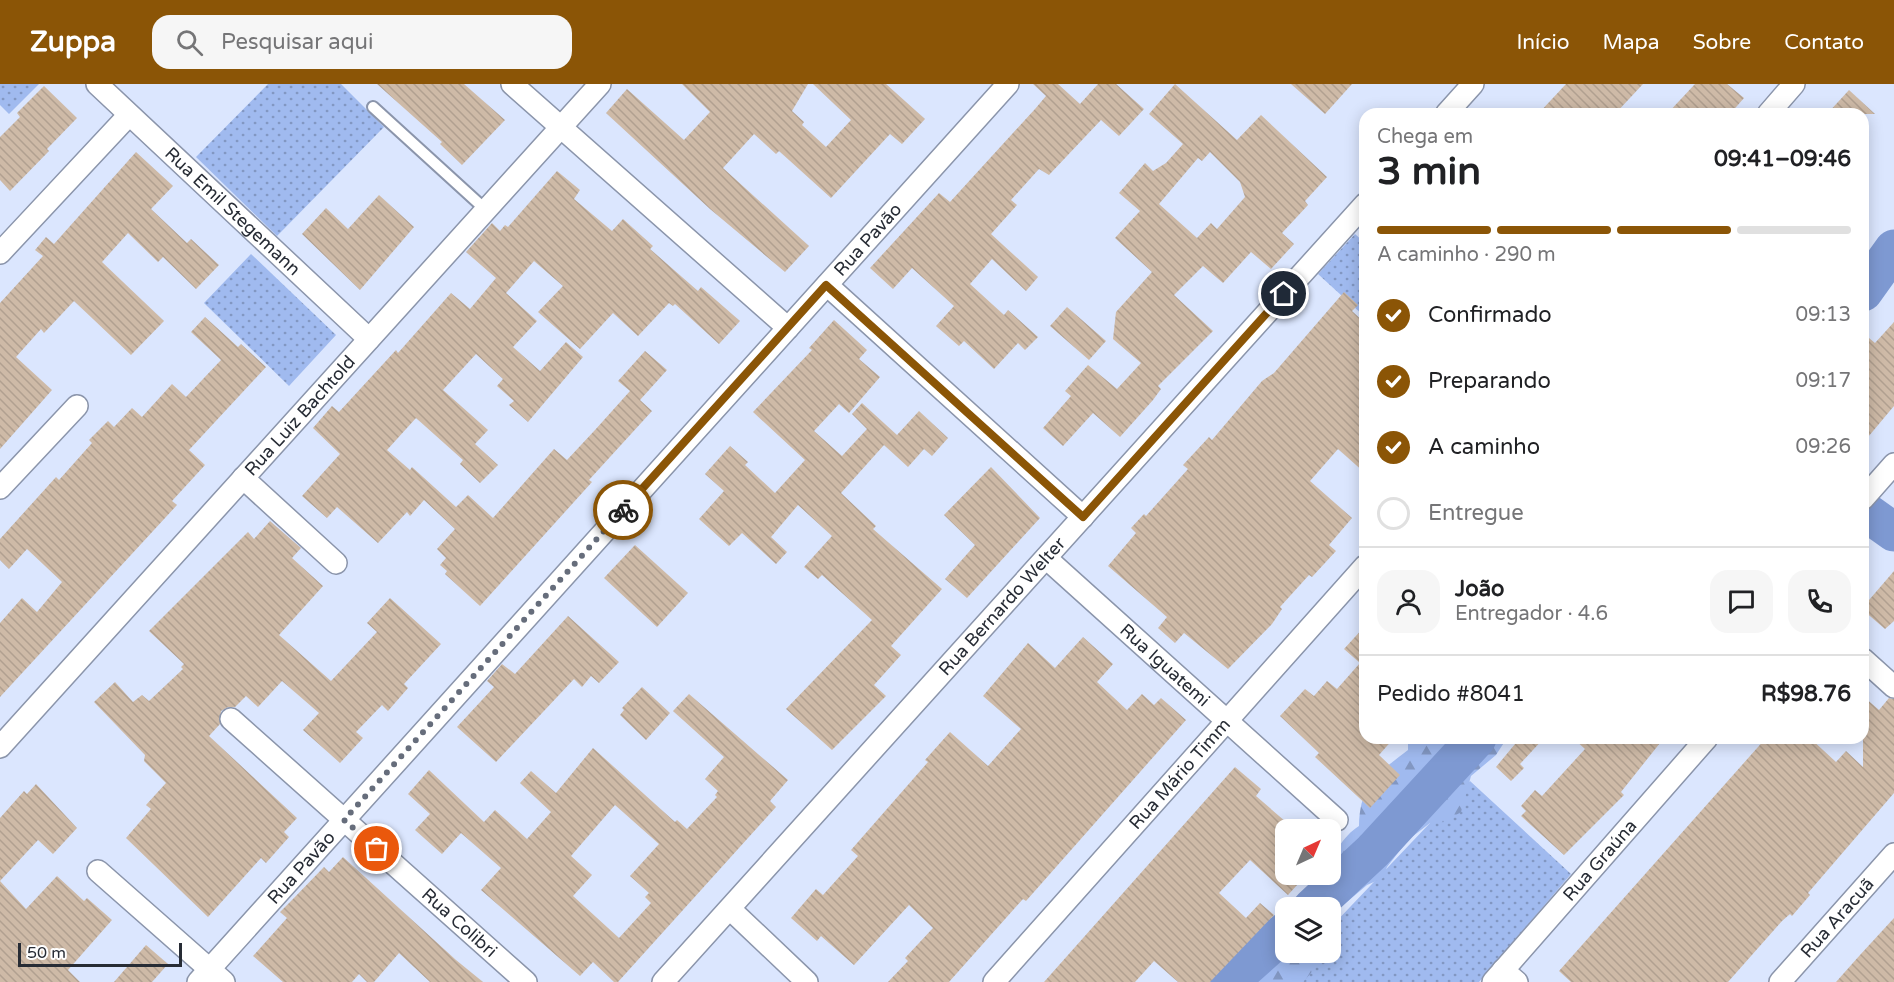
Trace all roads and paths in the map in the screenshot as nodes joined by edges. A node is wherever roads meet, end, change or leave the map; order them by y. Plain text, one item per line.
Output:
1 (97, 84) edge
2 (512, 84) edge
3 (600, 84) edge
4 (1008, 84) edge
5 (1473, 84) edge
6 (1794, 84) edge
7 (373, 107) dead end
8 (1451, 108) edge
9 (1773, 108) edge
10 (128, 116) junction
11 (561, 127) junction
12 (486, 210) junction
13 (1359, 213) edge
14 (0, 253) edge
15 (826, 285) junction
16 (788, 328) junction
17 (369, 339) junction
18 (77, 406) dead end
19 (1894, 464) edge
20 (243, 478) junction
21 (0, 488) edge
22 (1869, 491) edge
23 (1083, 517) junction
24 (1046, 558) junction
25 (336, 563) dead end
26 (1359, 573) edge
27 (1869, 664) edge
28 (1894, 687) edge
29 (231, 719) dead end
30 (1227, 721) junction
31 (1702, 744) edge
32 (0, 747) edge
33 (1336, 819) edge
34 (344, 820) junction
35 (1894, 854) edge
36 (98, 871) dead end
37 (730, 909) junction
38 (210, 978) edge
39 (1504, 978) edge
40 (526, 982) edge
41 (663, 982) edge
42 (807, 982) edge
43 (994, 982) edge
44 (1780, 982) edge

1 - 10 street, Rua Emil Stegemann
2 - 11 street
3 - 11 street, Rua Luiz Bachtold
4 - 15 street, Rua Pavão
5 - 8 street
6 - 9 street
7 - 12 lane
10 - 14 street
10 - 17 street, Rua Emil Stegemann
11 - 12 street, Rua Luiz Bachtold
11 - 16 street
12 - 17 street, Rua Luiz Bachtold
13 - 23 street, Rua Bernardo Welter
15 - 16 street, Rua Pavão
15 - 23 street
16 - 34 street, Rua Pavão
17 - 20 street, Rua Luiz Bachtold
18 - 21 street
19 - 22 street
20 - 25 street
20 - 32 street, Rua Luiz Bachtold
23 - 24 street, Rua Bernardo Welter
24 - 30 street, Rua Iguatemi
24 - 37 street, Rua Bernardo Welter
26 - 30 street, Rua Mário Timm
27 - 28 street
29 - 34 street, Rua Colibri
30 - 33 street, Rua Iguatemi
30 - 43 street, Rua Mário Timm
31 - 39 street, Rua Graúna
34 - 38 street, Rua Pavão
34 - 40 street, Rua Colibri
35 - 44 street, Rua Aracuã
36 - 38 street
37 - 41 street, Rua Bernardo Welter
37 - 42 street

